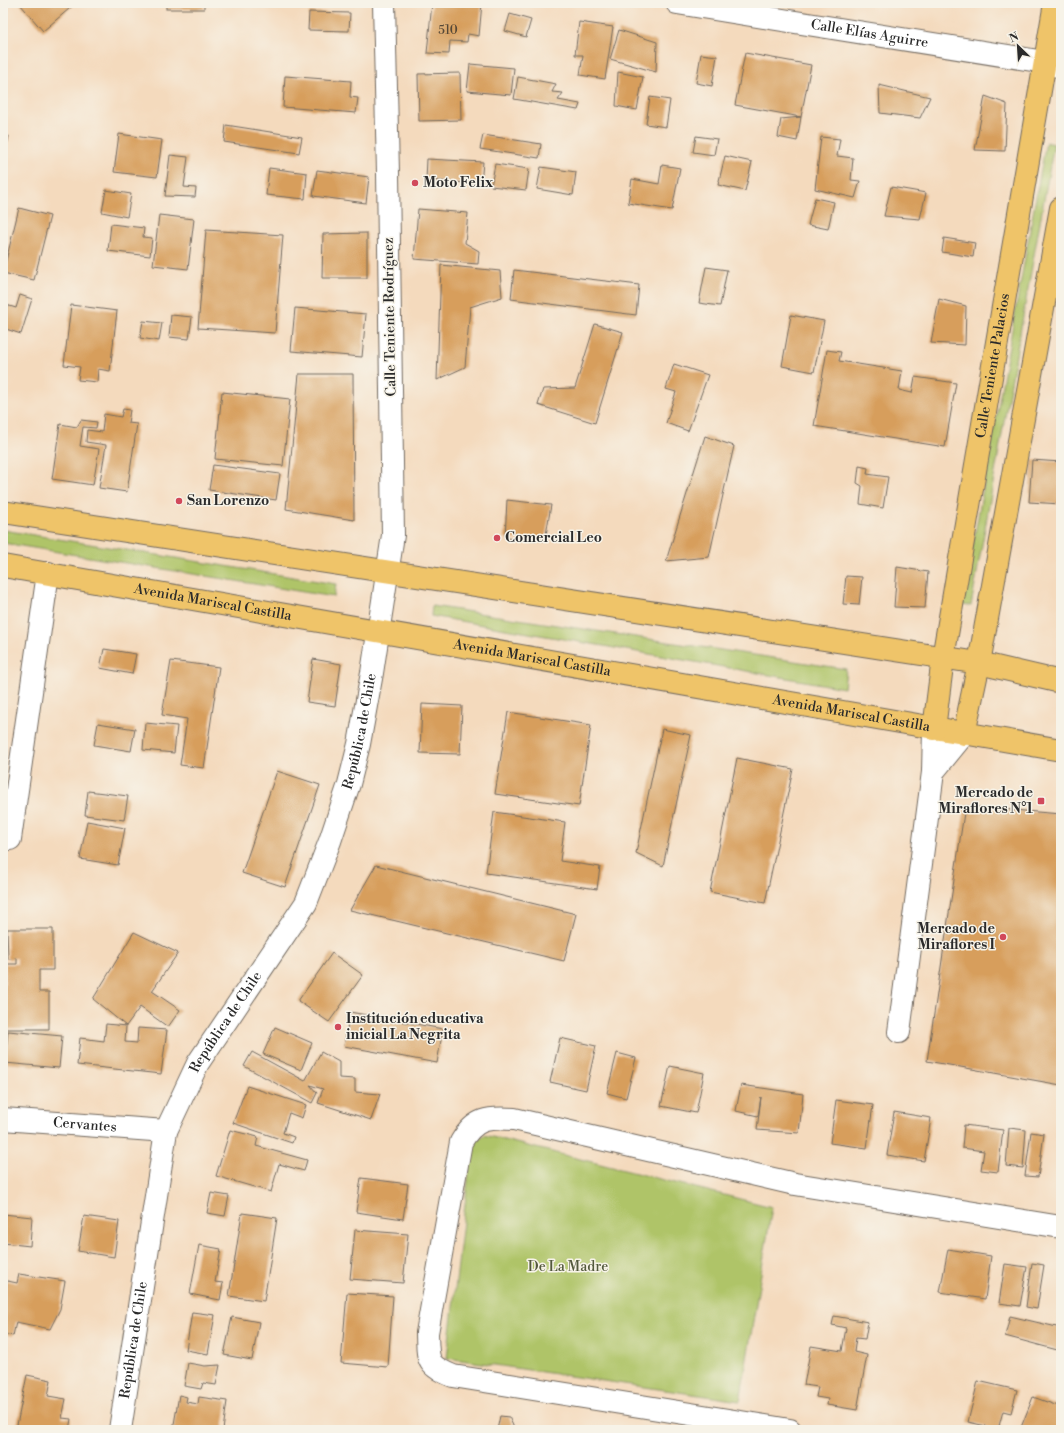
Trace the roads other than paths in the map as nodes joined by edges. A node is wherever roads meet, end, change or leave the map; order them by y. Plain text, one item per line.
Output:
1 (384, 3) edge
2 (677, 3) edge
3 (1055, 3) edge
4 (1053, 65) edge
5 (1061, 208) edge
6 (3, 512) edge
7 (3, 566) edge
8 (387, 572) junction
9 (48, 573) junction
10 (377, 630) junction
11 (943, 658) junction
12 (979, 663) junction
13 (1061, 682) edge
14 (934, 729) junction
15 (964, 734) junction
16 (1061, 750) edge
17 (933, 772) junction
18 (10, 839) dead end
19 (899, 1032) dead end
20 (3, 1119) edge
21 (166, 1131) junction
22 (1061, 1227) edge
23 (120, 1430) edge
24 (790, 1430) edge

1 - 8 street, Calle Teniente Rodríguez
2 - 4 street, Calle Elías Aguirre
3 - 4 main road, Calle Teniente Palacios
4 - 11 main road, Calle Teniente Palacios
5 - 12 main road
6 - 8 main road
7 - 9 main road, Avenida Mariscal Castilla
8 - 10 street, Calle Teniente Rodríguez
8 - 11 main road
9 - 10 main road, Avenida Mariscal Castilla
9 - 18 street
10 - 14 main road, Avenida Mariscal Castilla
10 - 21 street, República de Chile
11 - 12 main road
11 - 14 main road, Calle Teniente Palacios
12 - 13 main road
12 - 15 main road
14 - 15 main road, Avenida Mariscal Castilla
14 - 17 street
15 - 16 main road, Avenida Mariscal Castilla
15 - 17 street
17 - 19 street
20 - 21 street, Cervantes
21 - 23 street, República de Chile
22 - 24 street

